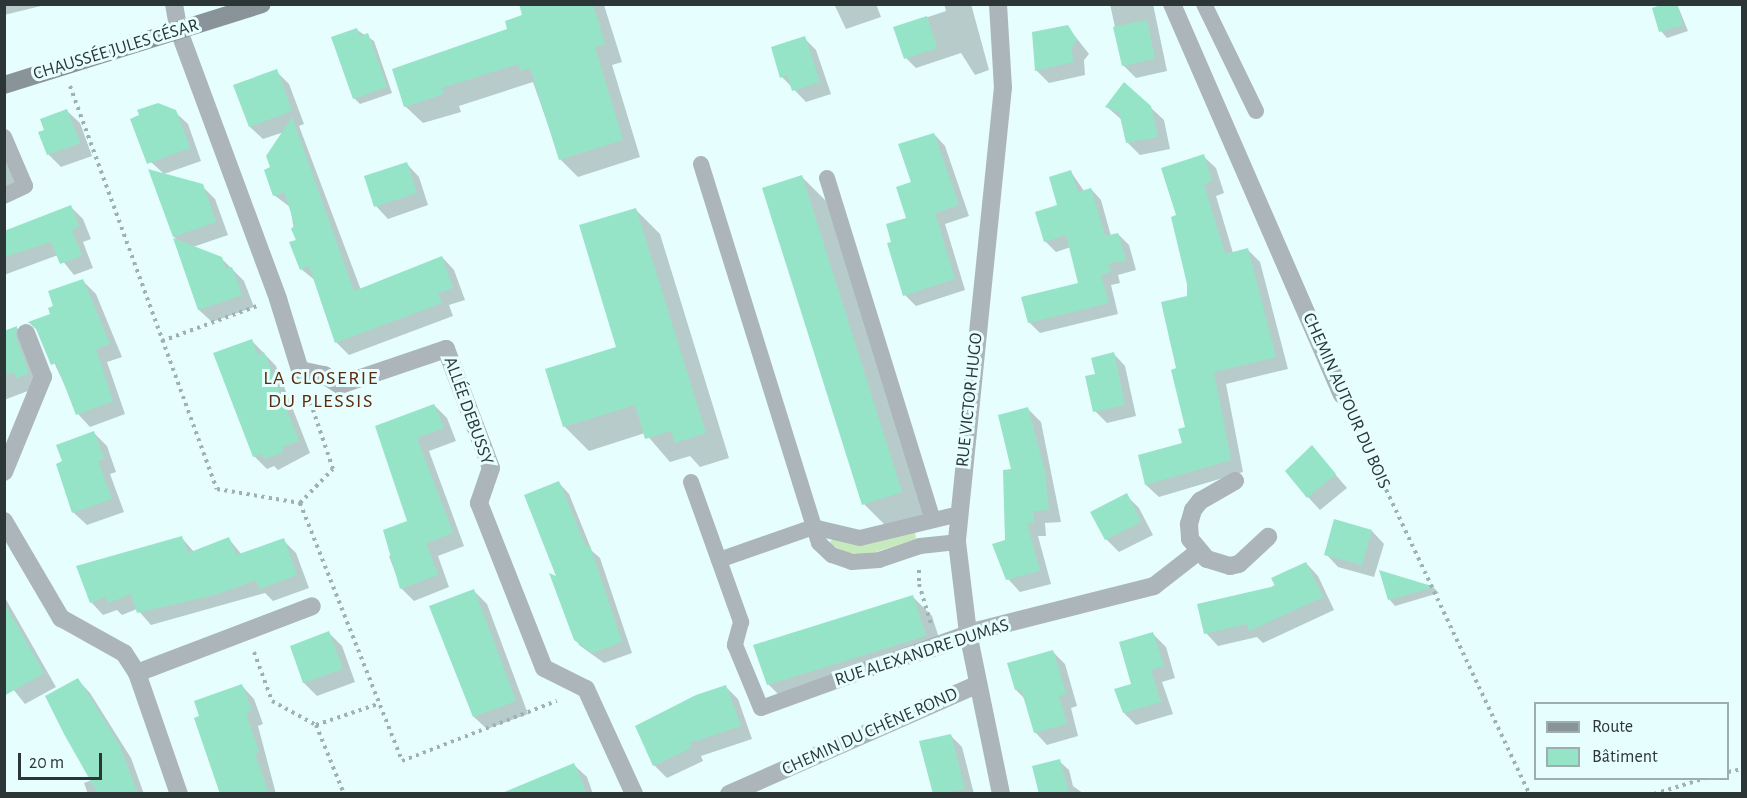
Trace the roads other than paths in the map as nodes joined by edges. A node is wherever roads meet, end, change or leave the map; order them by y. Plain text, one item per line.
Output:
1 (174, 4) edge
2 (262, 4) edge
3 (998, 4) edge
4 (1172, 4) edge
5 (1204, 4) edge
6 (179, 31) junction
7 (4, 86) edge
8 (1256, 111) dead end
9 (4, 136) edge
10 (701, 164) dead end
11 (827, 178) dead end
12 (4, 196) edge
13 (26, 333) dead end
14 (1342, 395) road end
15 (5, 466) edge
16 (4, 472) edge
17 (690, 482) dead end
18 (1235, 482) dead end
19 (959, 514) junction
20 (933, 520) junction
21 (4, 521) edge
22 (813, 527) junction
23 (1268, 537) dead end
24 (957, 542) junction
25 (1198, 551) junction
26 (719, 561) junction
27 (312, 606) dead end
28 (968, 633) junction
29 (137, 673) junction
30 (978, 684) junction
31 (178, 794) edge
32 (634, 794) edge
33 (729, 794) edge
34 (1001, 794) edge

1 - 6 street
2 - 6 street, CHAUSSÉE JULES CÉSAR
3 - 19 street, RUE VICTOR HUGO
4 - 14 street, CHEMIN AUTOUR DU BOIS
5 - 8 lane
6 - 7 street, CHAUSSÉE JULES CÉSAR
6 - 32 street, ALLÉE DEBUSSY
9 - 12 lane
10 - 22 lane
11 - 20 lane
13 - 15 street
15 - 16 street
17 - 26 lane
18 - 25 street
19 - 20 lane
19 - 24 street, RUE VICTOR HUGO
20 - 22 lane
21 - 29 street
22 - 24 lane
22 - 26 lane
23 - 25 street
24 - 28 street, RUE VICTOR HUGO
25 - 28 street, RUE ALEXANDRE DUMAS
26 - 28 lane, RUE ALEXANDRE DUMAS
27 - 29 street
28 - 30 street, RUE VICTOR HUGO
29 - 31 street
30 - 33 street, CHEMIN DU CHÊNE ROND
30 - 34 street, RUE VICTOR HUGO

